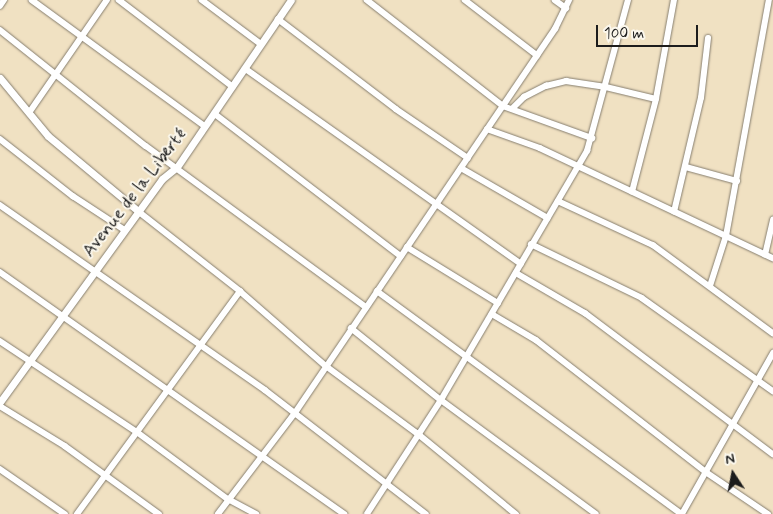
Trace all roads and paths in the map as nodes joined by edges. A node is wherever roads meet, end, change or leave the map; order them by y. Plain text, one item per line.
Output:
1 (4, 0) edge
2 (32, 0) edge
3 (107, 0) edge
4 (119, 0) edge
5 (202, 0) edge
6 (291, 0) edge
7 (367, 0) edge
8 (464, 0) edge
9 (555, 0) edge
10 (569, 0) edge
11 (628, 0) edge
12 (674, 0) edge
13 (769, 0) edge
14 (0, 6) edge
15 (566, 8) junction
16 (278, 19) junction
17 (0, 30) edge
18 (81, 37) junction
19 (708, 38) dead end
20 (261, 44) junction
21 (538, 55) junction
22 (246, 69) junction
23 (54, 73) junction
24 (0, 78) edge
25 (233, 87) junction
26 (606, 87) junction
27 (656, 99) junction
28 (503, 106) junction
29 (512, 109) junction
30 (29, 113) junction
31 (215, 114) junction
32 (205, 126) junction
33 (488, 129) junction
34 (592, 138) junction
35 (0, 139) edge
36 (468, 158) junction
37 (177, 167) junction
38 (461, 168) junction
39 (578, 168) junction
40 (686, 168) junction
41 (736, 181) junction
42 (632, 192) junction
43 (558, 201) junction
44 (437, 204) junction
45 (0, 205) edge
46 (138, 211) junction
47 (674, 212) junction
48 (548, 218) junction
49 (773, 220) edge
50 (125, 230) junction
51 (726, 236) junction
52 (531, 244) junction
53 (407, 247) junction
54 (765, 255) junction
55 (401, 256) junction
56 (773, 258) edge
57 (521, 264) junction
58 (95, 270) junction
59 (0, 272) edge
60 (516, 274) junction
61 (710, 286) junction
62 (240, 291) junction
63 (377, 291) junction
64 (498, 303) junction
65 (366, 307) junction
66 (492, 314) junction
67 (62, 315) junction
68 (352, 328) junction
69 (773, 333) edge
70 (0, 341) edge
71 (200, 344) junction
72 (773, 353) edge
73 (466, 357) junction
74 (28, 362) junction
75 (326, 366) junction
76 (759, 380) junction
77 (169, 390) junction
78 (773, 391) edge
79 (440, 400) junction
80 (0, 402) edge
81 (0, 406) edge
82 (295, 413) junction
83 (732, 426) junction
84 (137, 432) junction
85 (417, 433) junction
86 (773, 454) edge
87 (262, 457) junction
88 (0, 469) edge
89 (706, 472) junction
90 (106, 476) junction
91 (388, 485) junction
92 (228, 499) junction
93 (66, 514) edge
94 (77, 514) edge
95 (159, 514) edge
96 (218, 514) edge
97 (256, 514) edge
98 (344, 514) edge
99 (367, 514) edge
100 (426, 514) edge
101 (516, 514) edge
102 (596, 514) edge
103 (682, 514) edge
104 (768, 514) edge

1 - 14 street
2 - 18 street
3 - 18 street
4 - 25 street
5 - 20 street
6 - 16 street, Avenue de la Liberté
7 - 28 street
8 - 21 street
9 - 15 street
10 - 15 street
11 - 26 street
12 - 27 street
13 - 41 street
15 - 21 street
16 - 20 street, Avenue de la Liberté
16 - 36 street
17 - 23 street
18 - 23 street
18 - 32 street
19 - 40 street
20 - 22 street, Avenue de la Liberté
21 - 28 street
22 - 25 street, Avenue de la Liberté
22 - 44 street
23 - 30 street
23 - 37 street
24 - 30 street
25 - 31 street, Avenue de la Liberté
26 - 27 street
26 - 29 street
26 - 34 street
27 - 42 street
28 - 29 street
28 - 33 street
29 - 34 street
30 - 46 street
31 - 32 street, Avenue de la Liberté
31 - 55 street
32 - 37 street, Avenue de la Liberté
33 - 36 street
33 - 39 street
34 - 39 street
35 - 50 street
36 - 38 street
37 - 46 street, Avenue de la Liberté
37 - 65 street
38 - 44 street
38 - 48 street
39 - 42 street
39 - 43 street
40 - 41 street
40 - 47 street
41 - 51 street
42 - 47 street
43 - 48 street
43 - 61 street
44 - 53 street
44 - 57 street
45 - 58 street
46 - 50 street, Avenue de la Liberté
46 - 62 street
47 - 51 street
48 - 52 street
49 - 54 street
50 - 58 street, Avenue de la Liberté
51 - 54 street
51 - 61 street
52 - 57 street
52 - 76 street
53 - 55 street
53 - 64 street
54 - 56 street
55 - 63 street
57 - 60 street
58 - 67 street, Avenue de la Liberté
58 - 71 street
59 - 67 street
60 - 64 street
60 - 83 street
61 - 69 street
62 - 71 street
62 - 75 street
63 - 65 street
63 - 73 street
64 - 66 street
65 - 68 street
66 - 73 street
66 - 89 street
67 - 74 street, Avenue de la Liberté
67 - 77 street
68 - 75 street
68 - 79 street
70 - 74 street
71 - 77 street
71 - 82 street
72 - 76 street
73 - 79 street
73 - 103 street
74 - 80 street, Avenue de la Liberté
74 - 84 street
75 - 82 street
75 - 85 street
76 - 78 street
76 - 83 street
77 - 84 street
77 - 87 street
79 - 85 street
79 - 102 street
81 - 90 street
82 - 87 street
82 - 91 street
83 - 86 street
83 - 89 street
84 - 90 street
84 - 92 street
85 - 91 street
85 - 101 street
87 - 92 street
87 - 98 street
88 - 93 street
89 - 103 street
89 - 104 street
90 - 94 street
90 - 95 street
91 - 99 street
91 - 100 street
92 - 96 street
92 - 97 street

